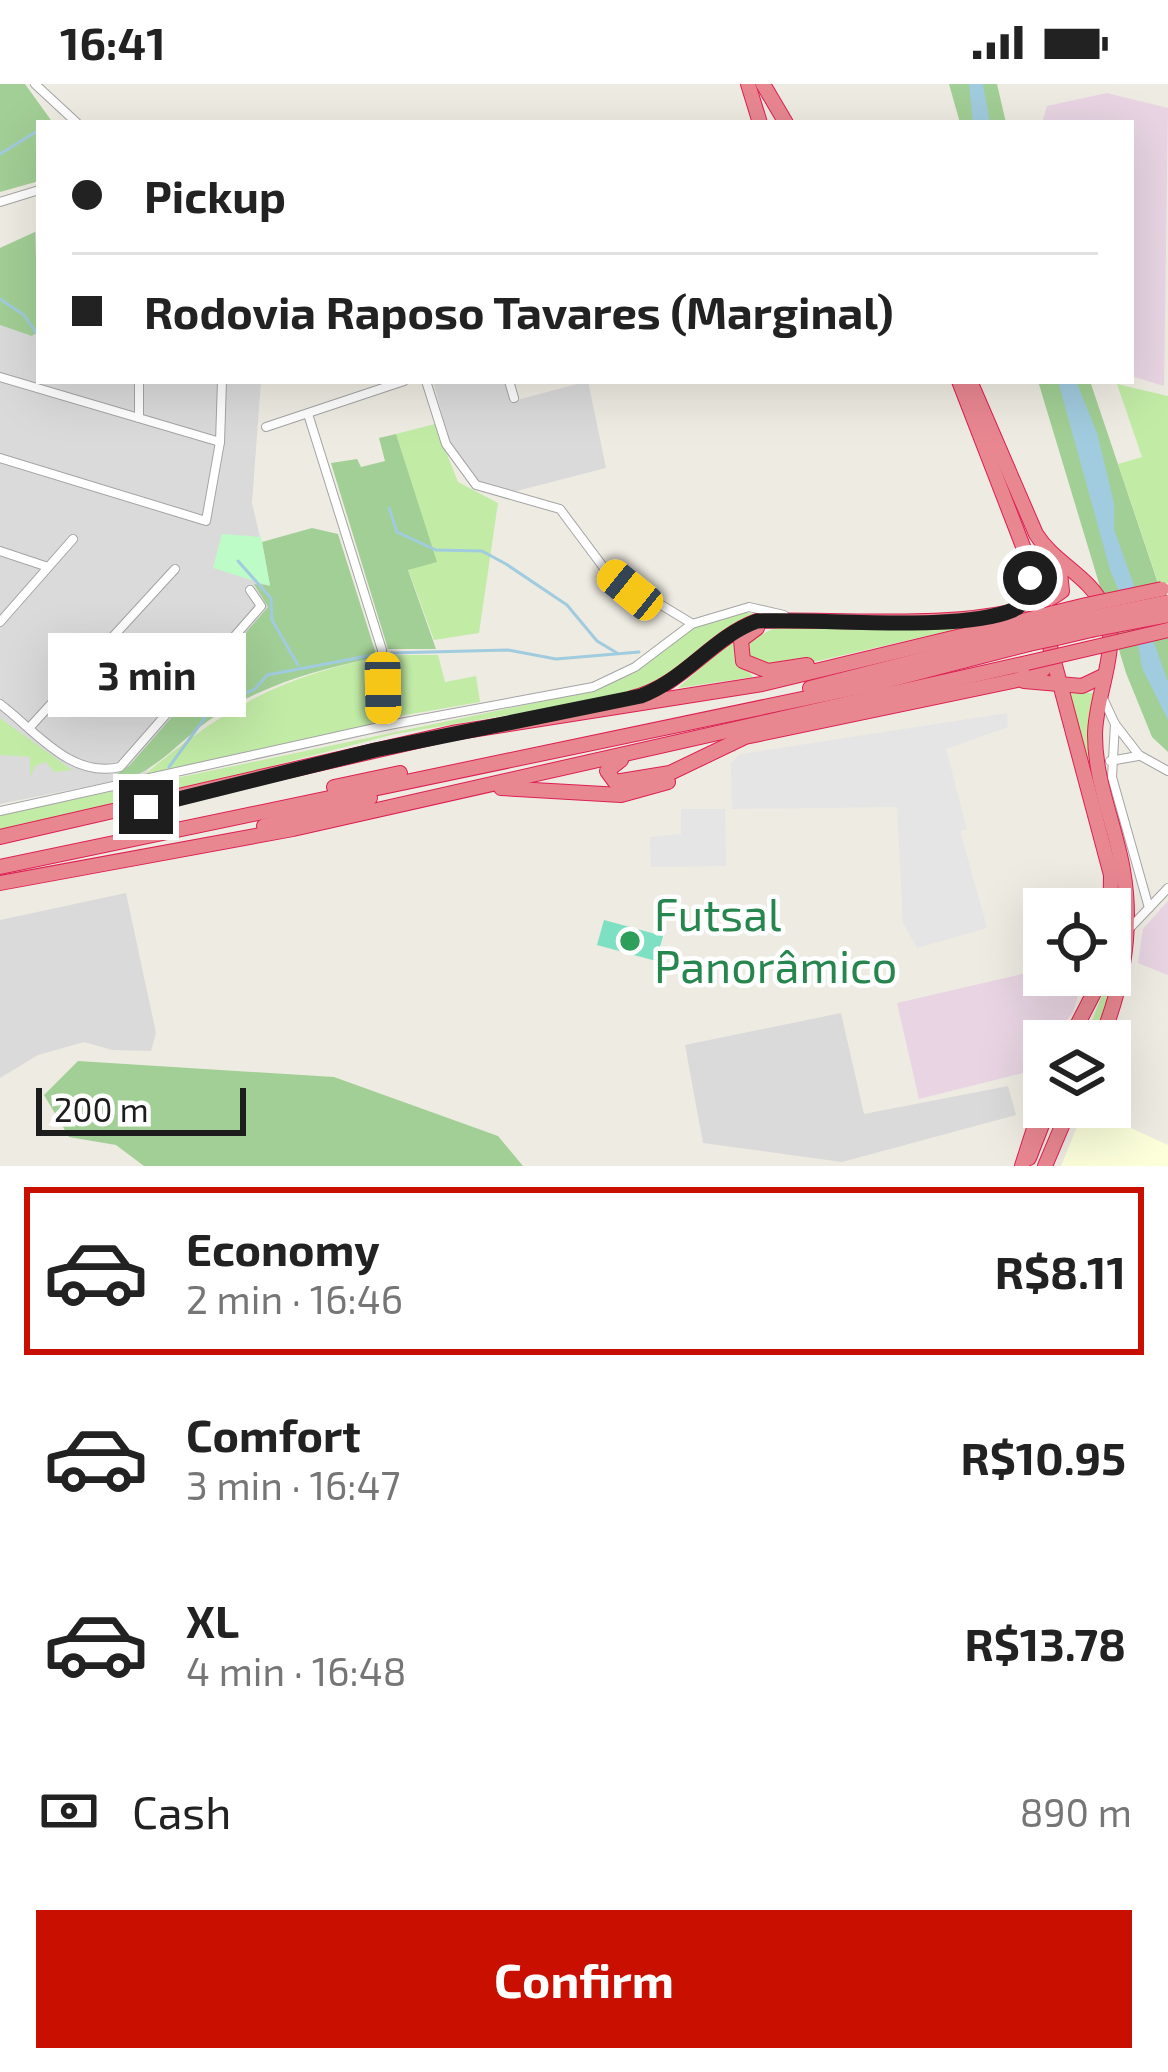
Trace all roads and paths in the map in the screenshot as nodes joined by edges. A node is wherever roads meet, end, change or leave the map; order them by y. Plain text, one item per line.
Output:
1 (35, 84) edge
2 (748, 84) edge
3 (763, 84) edge
4 (74, 120) edge
5 (759, 120) edge
6 (784, 120) edge
7 (36, 191) edge
8 (0, 202) edge
9 (0, 377) edge
10 (139, 384) edge
11 (222, 384) edge
12 (395, 384) edge
13 (427, 384) edge
14 (510, 384) edge
15 (959, 384) edge
16 (971, 384) edge
17 (514, 398) dead end
18 (308, 414) junction
19 (139, 418) junction
20 (266, 427) dead end
21 (220, 442) junction
22 (0, 458) edge
23 (73, 539) dead end
24 (0, 551) edge
25 (1058, 560) junction
26 (48, 566) junction
27 (175, 569) dead end
28 (1030, 578) junction
29 (250, 590) dead end
30 (1166, 595) edge
31 (1042, 602) junction
32 (1168, 615) edge
33 (810, 620) junction
34 (0, 622) edge
35 (692, 623) junction
36 (1022, 627) junction
37 (1168, 630) edge
38 (893, 654) junction
39 (1050, 660) junction
40 (1105, 674) junction
41 (1017, 680) junction
42 (1036, 682) junction
43 (1057, 684) junction
44 (1100, 693) junction
45 (0, 704) edge
46 (907, 705) junction
47 (563, 715) junction
48 (1067, 724) junction
49 (1115, 724) junction
50 (384, 726) junction
51 (30, 727) junction
52 (718, 733) junction
53 (1139, 755) junction
54 (1110, 761) junction
55 (1168, 771) edge
56 (441, 775) junction
57 (454, 790) junction
58 (0, 811) edge
59 (0, 837) edge
60 (190, 849) junction
61 (0, 858) edge
62 (0, 867) edge
63 (0, 883) edge
64 (1112, 888) edge
65 (1121, 888) edge
66 (1168, 888) edge
67 (1150, 908) junction
68 (1131, 925) edge
69 (1035, 1128) edge
70 (1040, 1128) edge
71 (1061, 1128) edge
72 (1025, 1164) edge
73 (1045, 1166) edge

1 - 4 street
2 - 5 highway
3 - 6 highway
7 - 8 street
9 - 19 street
10 - 19 street
11 - 21 street
12 - 18 street
13 - 35 street
14 - 17 street
15 - 28 highway
16 - 25 highway
18 - 20 street
18 - 50 street
19 - 21 street
21 - 22 street
23 - 26 street
24 - 26 street
25 - 31 highway
25 - 40 highway
26 - 34 street
27 - 51 street
28 - 31 highway
28 - 36 highway
29 - 51 street
30 - 36 highway, bridge
30 - 36 highway, bridge
31 - 36 highway
31 - 39 highway
32 - 36 highway, bridge
33 - 35 street
33 - 36 highway
33 - 38 highway
33 - 47 highway
35 - 50 street
36 - 38 highway
36 - 56 highway
36 - 61 highway
37 - 52 highway, bridge
38 - 47 highway
39 - 41 highway
39 - 43 highway
40 - 43 highway
40 - 44 highway
41 - 42 highway
41 - 46 highway
42 - 43 highway
42 - 48 highway
43 - 48 highway
44 - 49 street
44 - 65 highway
45 - 51 street
46 - 52 highway
46 - 57 highway
47 - 59 highway
48 - 64 highway
49 - 53 street
49 - 54 street
50 - 58 street
52 - 57 highway
53 - 54 street
53 - 55 street
54 - 67 street
56 - 60 highway
56 - 62 highway
57 - 60 highway
60 - 63 highway
66 - 67 street
67 - 68 street
69 - 72 highway
70 - 72 highway
71 - 73 highway

